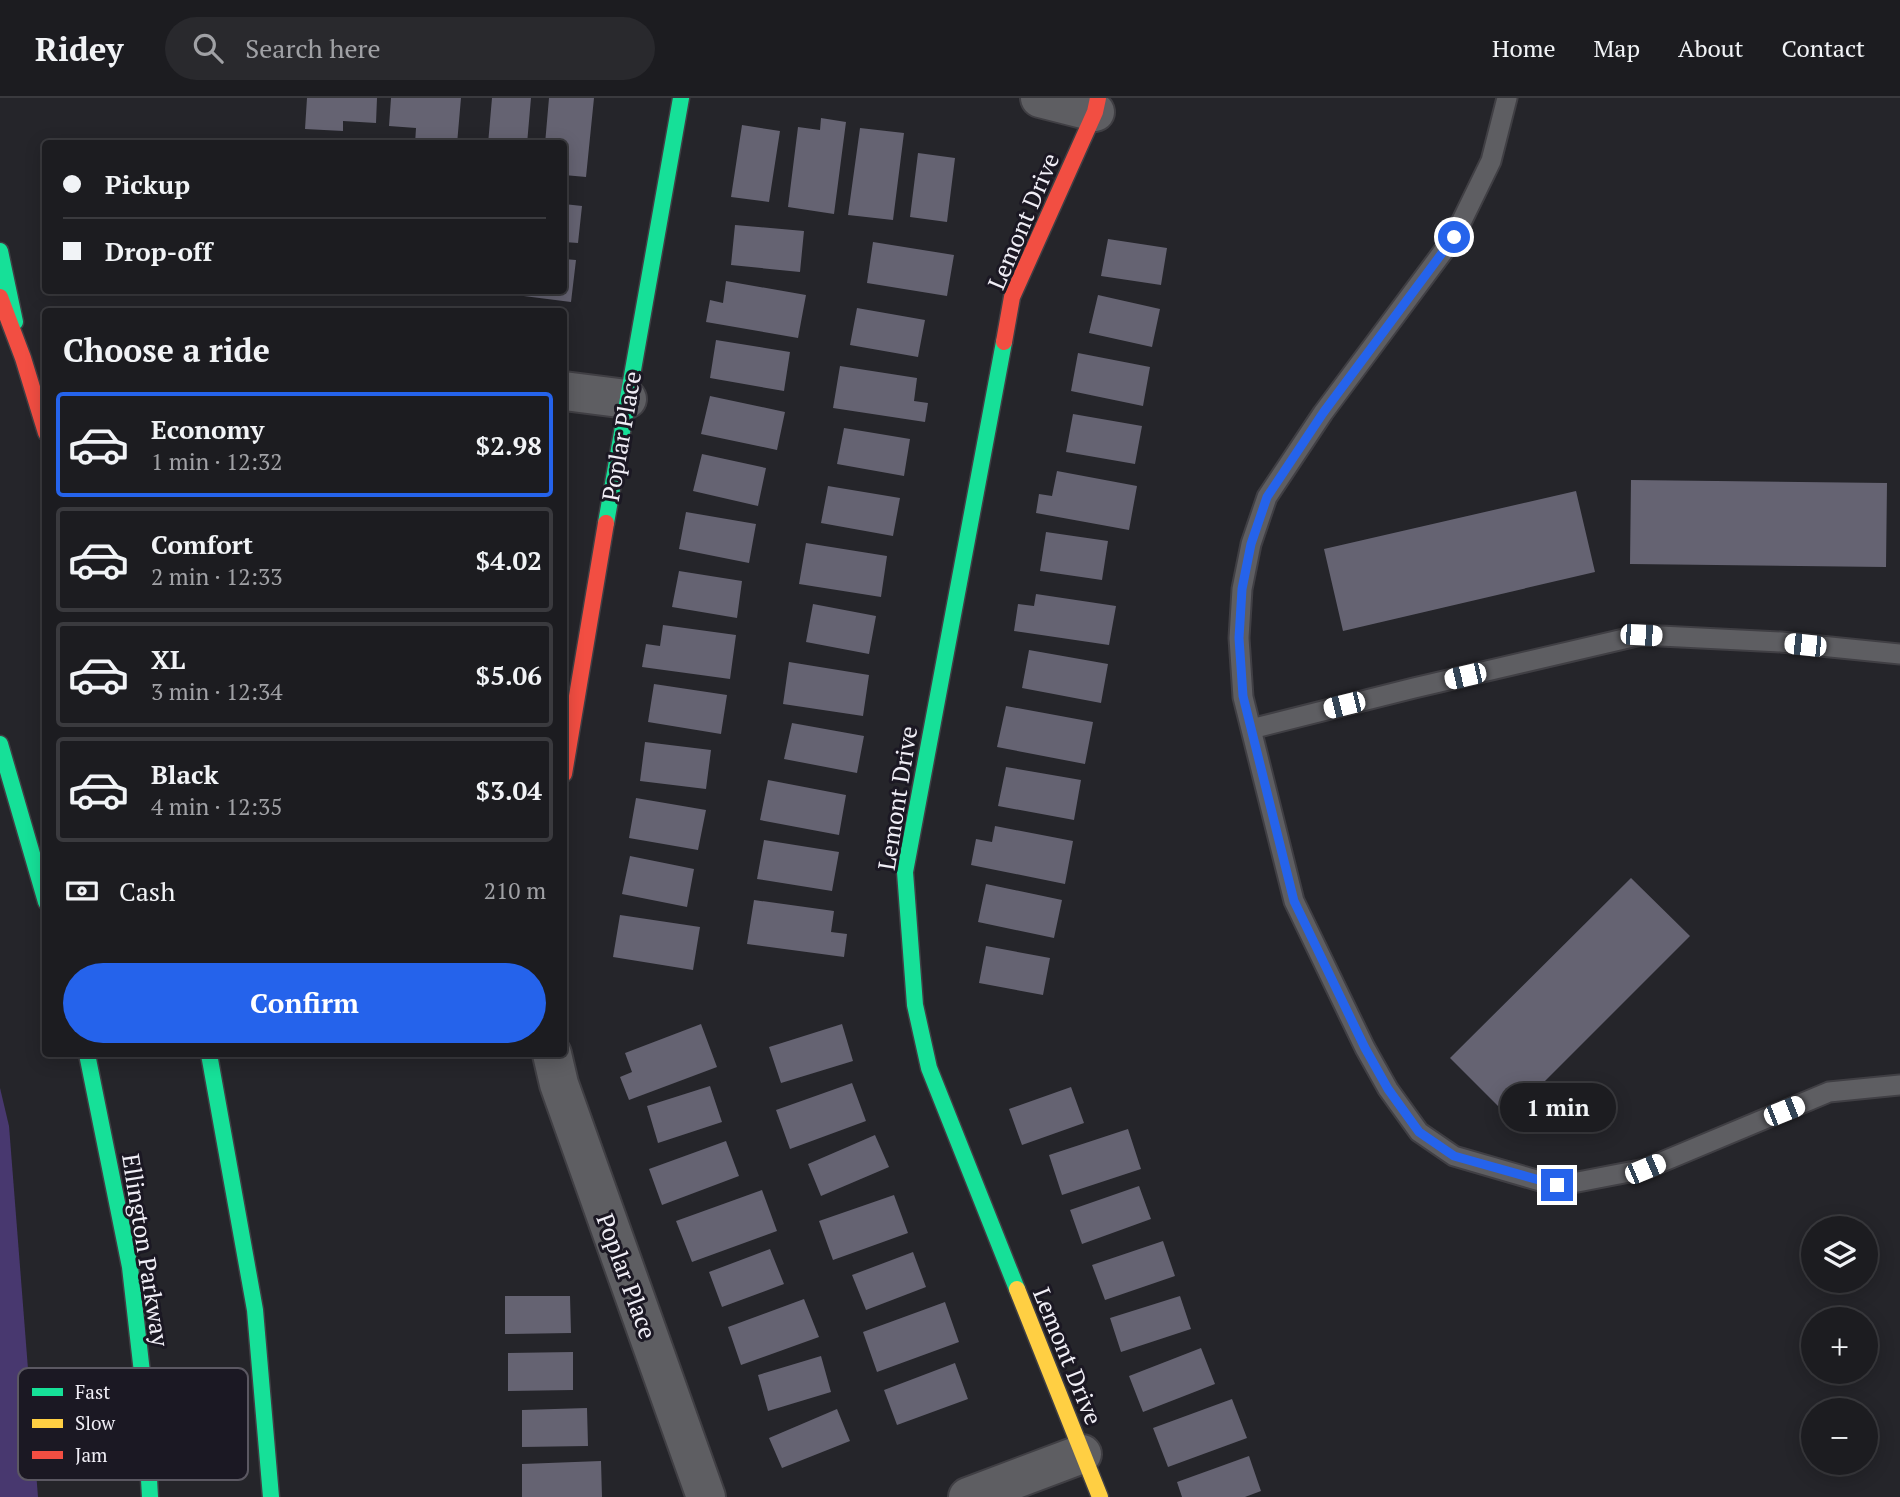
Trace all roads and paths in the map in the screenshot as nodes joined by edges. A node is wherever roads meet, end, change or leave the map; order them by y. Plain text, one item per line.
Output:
1 (681, 98) edge
2 (1040, 98) edge
3 (1507, 98) edge
4 (1097, 105) edge
5 (0, 251) edge
6 (0, 297) edge
7 (23, 358) junction
8 (567, 391) edge
9 (627, 399) junction
10 (42, 420) edge
11 (1900, 654) edge
12 (1251, 729) junction
13 (0, 744) edge
14 (567, 756) edge
15 (42, 888) edge
16 (88, 1057) edge
17 (210, 1057) edge
18 (553, 1057) edge
19 (1900, 1085) edge
20 (141, 1368) edge
21 (1082, 1454) junction
22 (271, 1497) edge
23 (706, 1497) edge
24 (968, 1497) edge
25 (1100, 1497) edge

1 - 9 main road, Poplar Place
2 - 4 street
3 - 12 lane
4 - 21 main road, Lemont Drive
5 - 7 main road
6 - 7 main road
7 - 10 main road
8 - 9 street
9 - 14 main road, Poplar Place
11 - 12 lane
12 - 19 lane
13 - 15 main road
16 - 20 main road, Ellington Parkway
17 - 22 main road
18 - 23 street, Poplar Place
21 - 24 street
21 - 25 main road, Lemont Drive

